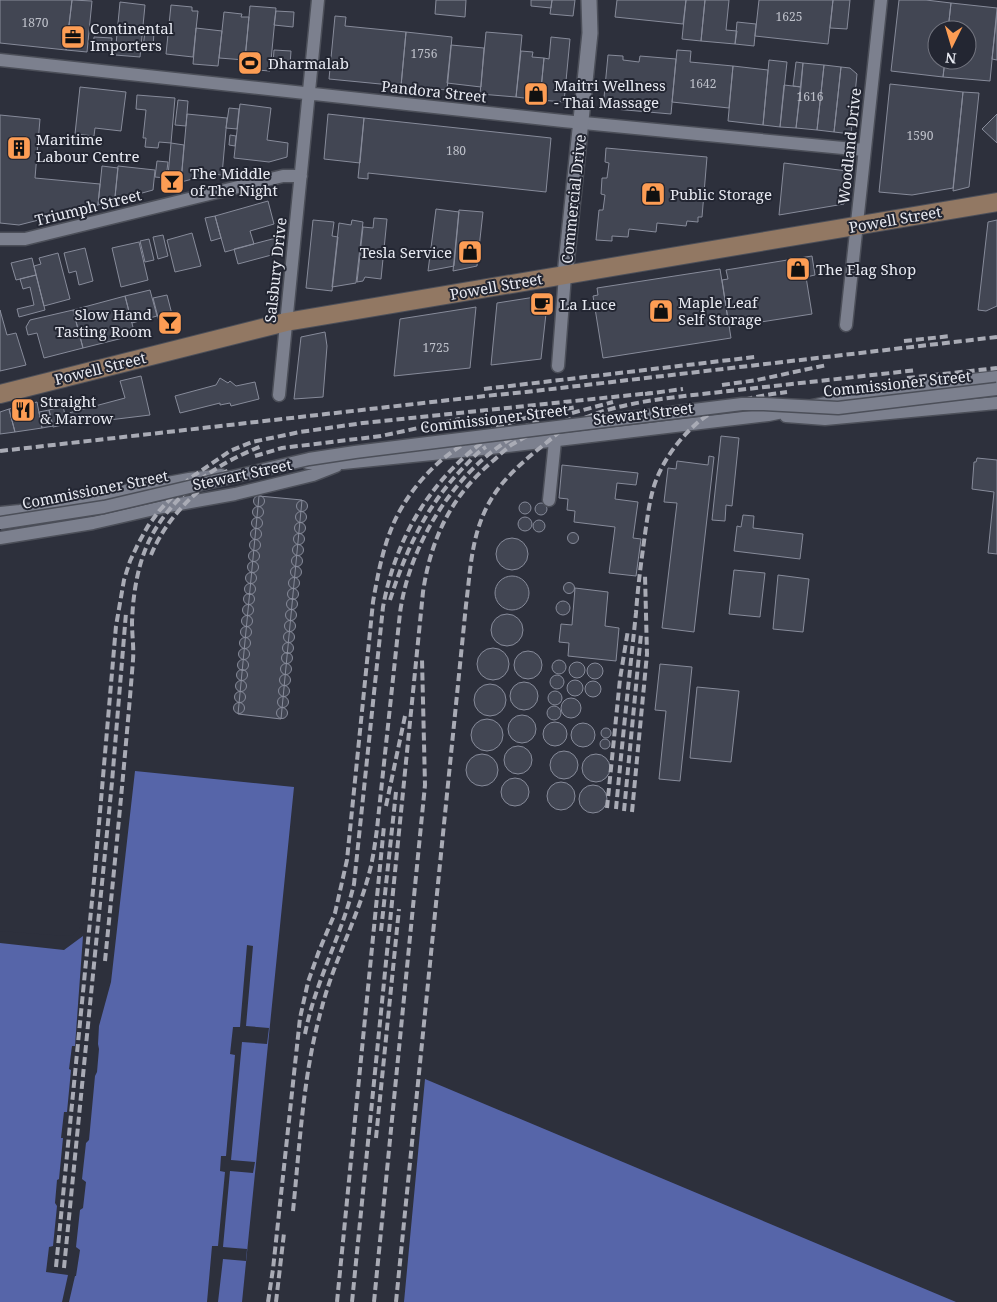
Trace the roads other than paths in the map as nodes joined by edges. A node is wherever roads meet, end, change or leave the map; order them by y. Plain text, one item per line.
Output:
1 (318, 0) edge
2 (589, 0) edge
3 (599, 0) edge
4 (881, 0) edge
5 (590, 33) junction
6 (0, 60) edge
7 (309, 95) junction
8 (581, 123) junction
9 (864, 150) junction
10 (301, 176) junction
11 (997, 202) edge
12 (857, 226) junction
13 (0, 239) edge
14 (565, 275) junction
15 (286, 322) junction
16 (846, 325) dead end
17 (558, 366) dead end
18 (997, 377) edge
19 (997, 389) edge
20 (0, 394) edge
21 (279, 395) dead end
22 (997, 402) edge
23 (768, 415) junction
24 (555, 441) junction
25 (343, 463) junction
26 (549, 500) dead end
27 (0, 514) edge
28 (0, 523) edge
29 (0, 538) edge

1 - 7 street, Salsbury Drive
2 - 5 street, Commercial Drive
3 - 5 street, Commercial Drive
4 - 9 street, Woodland Drive
5 - 8 street, Commercial Drive
6 - 7 street, Pandora Street
7 - 8 street, Pandora Street
7 - 10 street, Salsbury Drive
8 - 9 street, Pandora Street
8 - 14 street, Commercial Drive
9 - 12 street, Woodland Drive
10 - 13 street, Triumph Street
10 - 15 street, Salsbury Drive
11 - 12 main road, Powell Street
12 - 14 main road, Powell Street
12 - 16 street, Woodland Drive
14 - 15 main road, Powell Street
14 - 17 street, Commercial Drive
15 - 20 main road, Powell Street
15 - 21 street, Salsbury Drive
18 - 23 street, Stewart Street
19 - 28 street, Commissioner Street, bridge
22 - 23 street, Stewart Street
23 - 24 street, Stewart Street
24 - 25 street, Stewart Street
24 - 26 street
25 - 27 street, Stewart Street
25 - 29 street, Stewart Street

